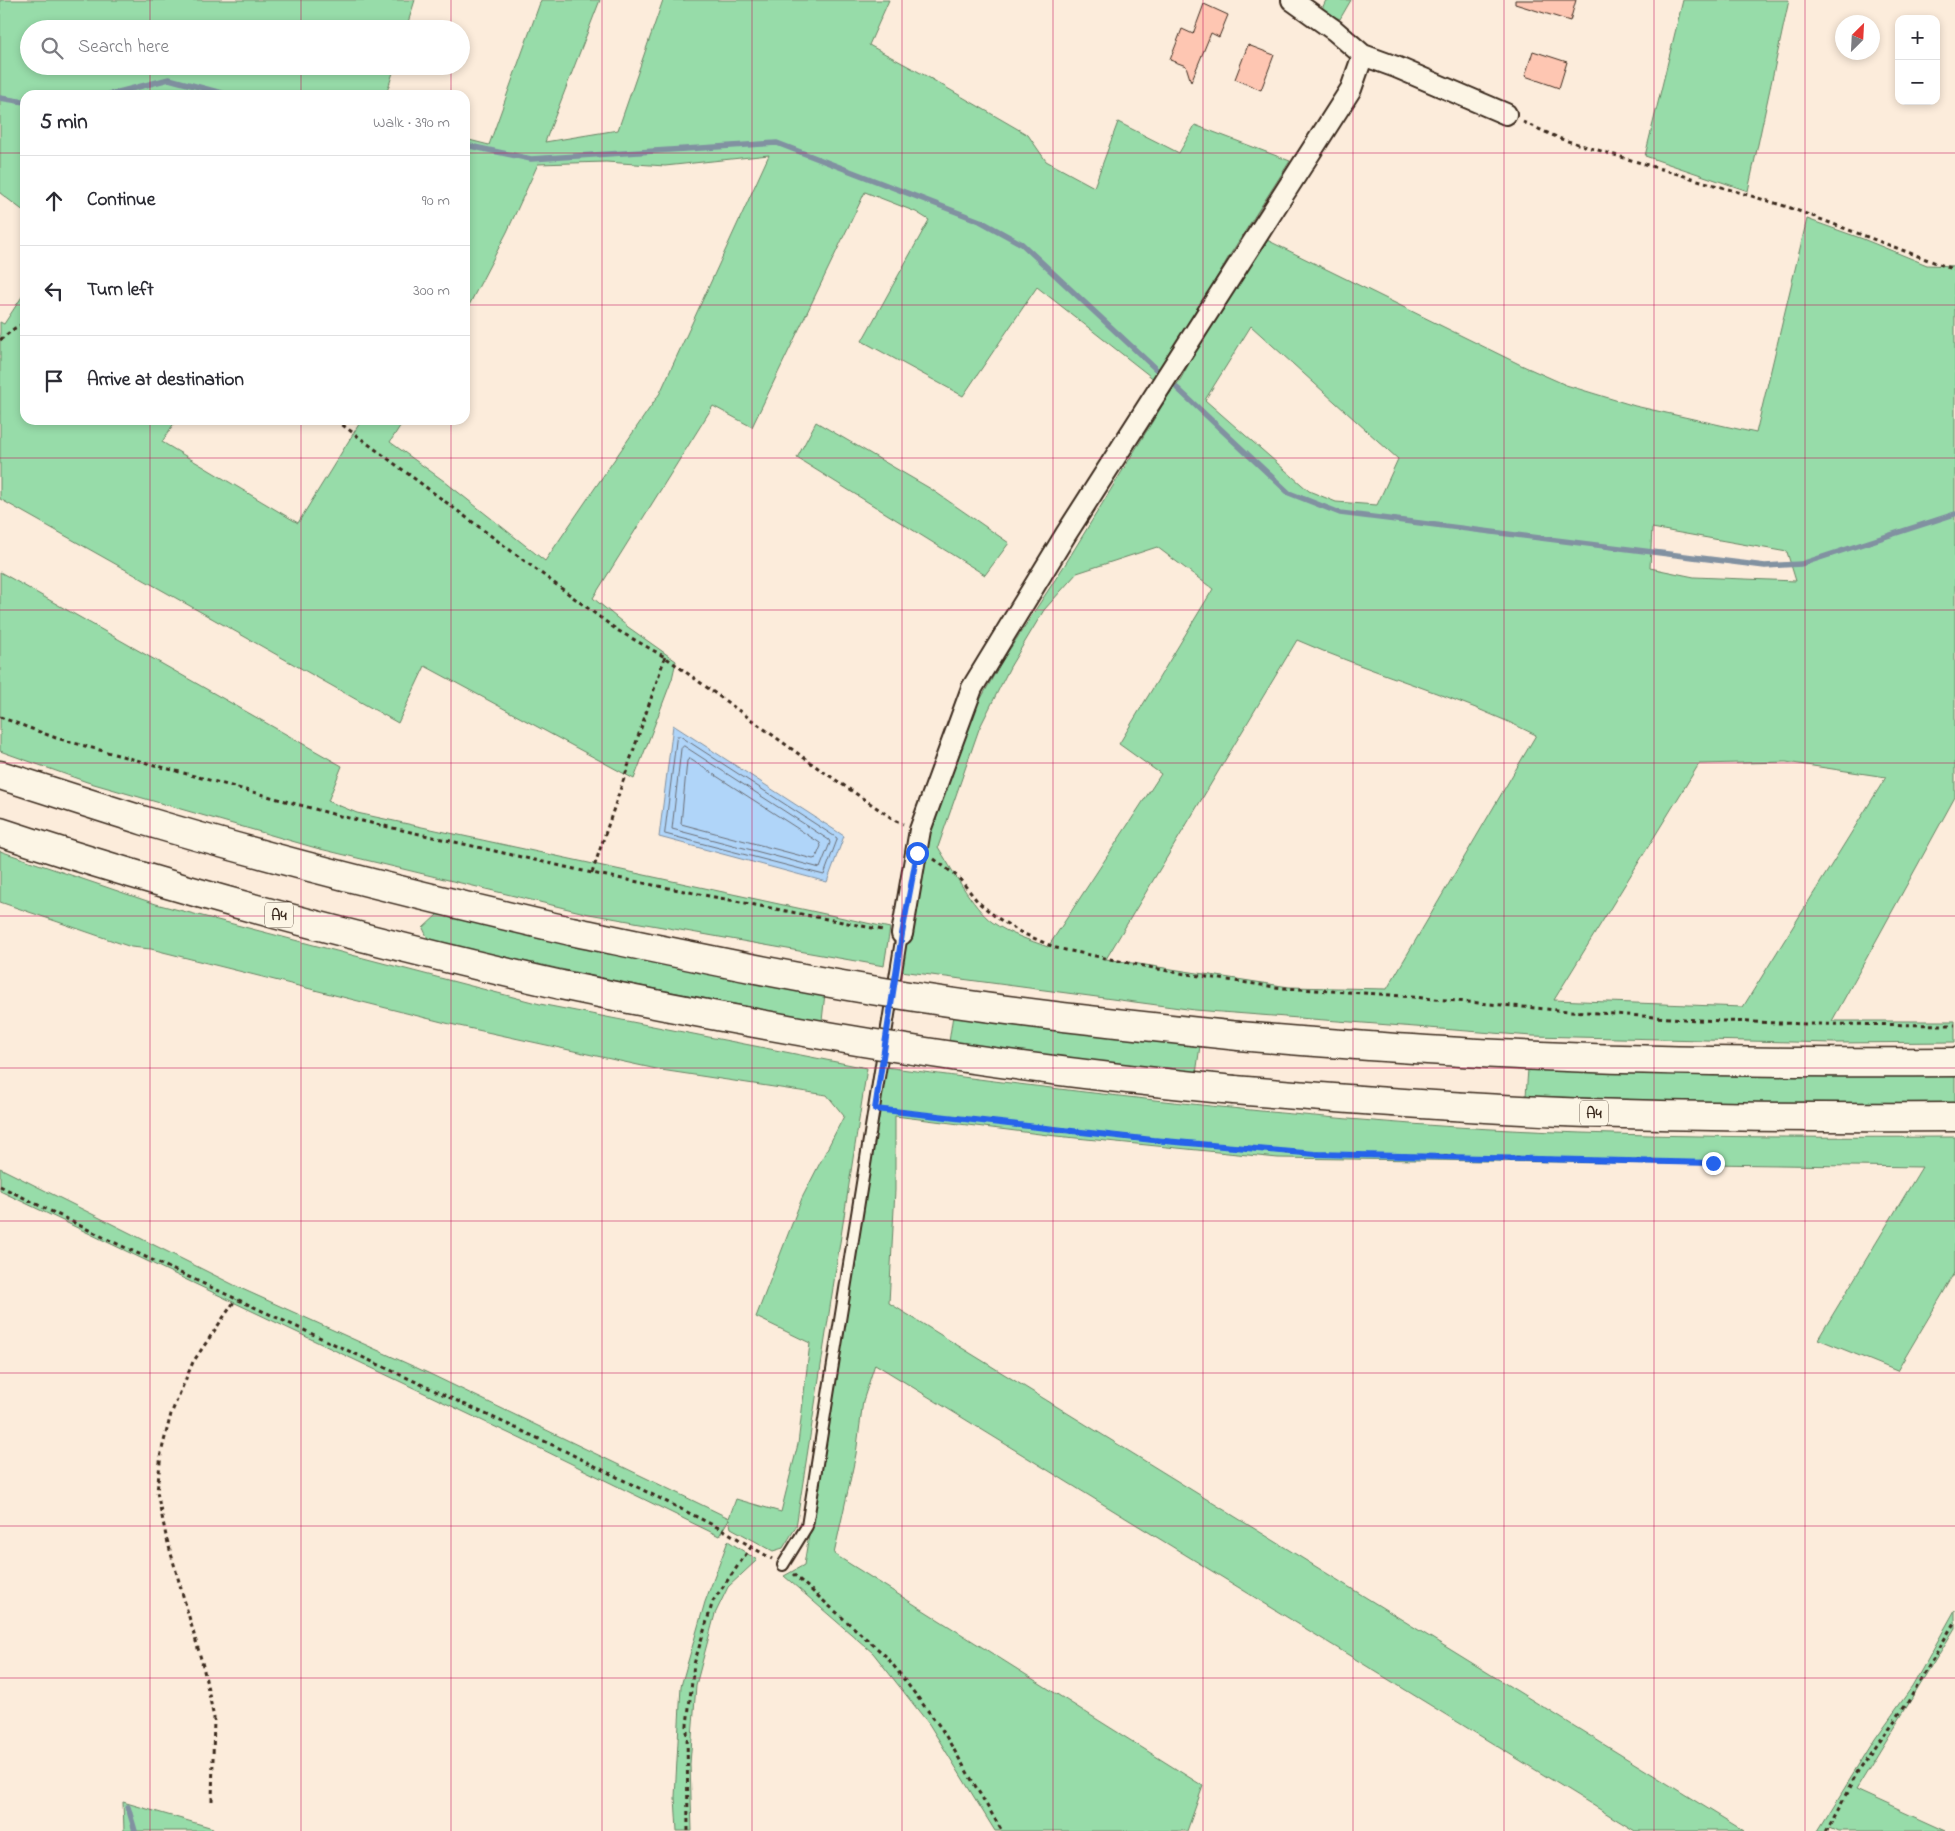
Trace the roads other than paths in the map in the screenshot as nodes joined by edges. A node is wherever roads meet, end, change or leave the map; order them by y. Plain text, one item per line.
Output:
1 (1292, 0) edge
2 (1363, 55) junction
3 (1506, 114) road end
4 (0, 775) edge
5 (0, 832) edge
6 (902, 934) joint
7 (1955, 1062) edge
8 (1955, 1117) edge
9 (783, 1565) road end

1 - 2 street
2 - 3 street
2 - 6 street
4 - 7 highway, bridge
5 - 8 highway, A4, bridge
6 - 9 lane

